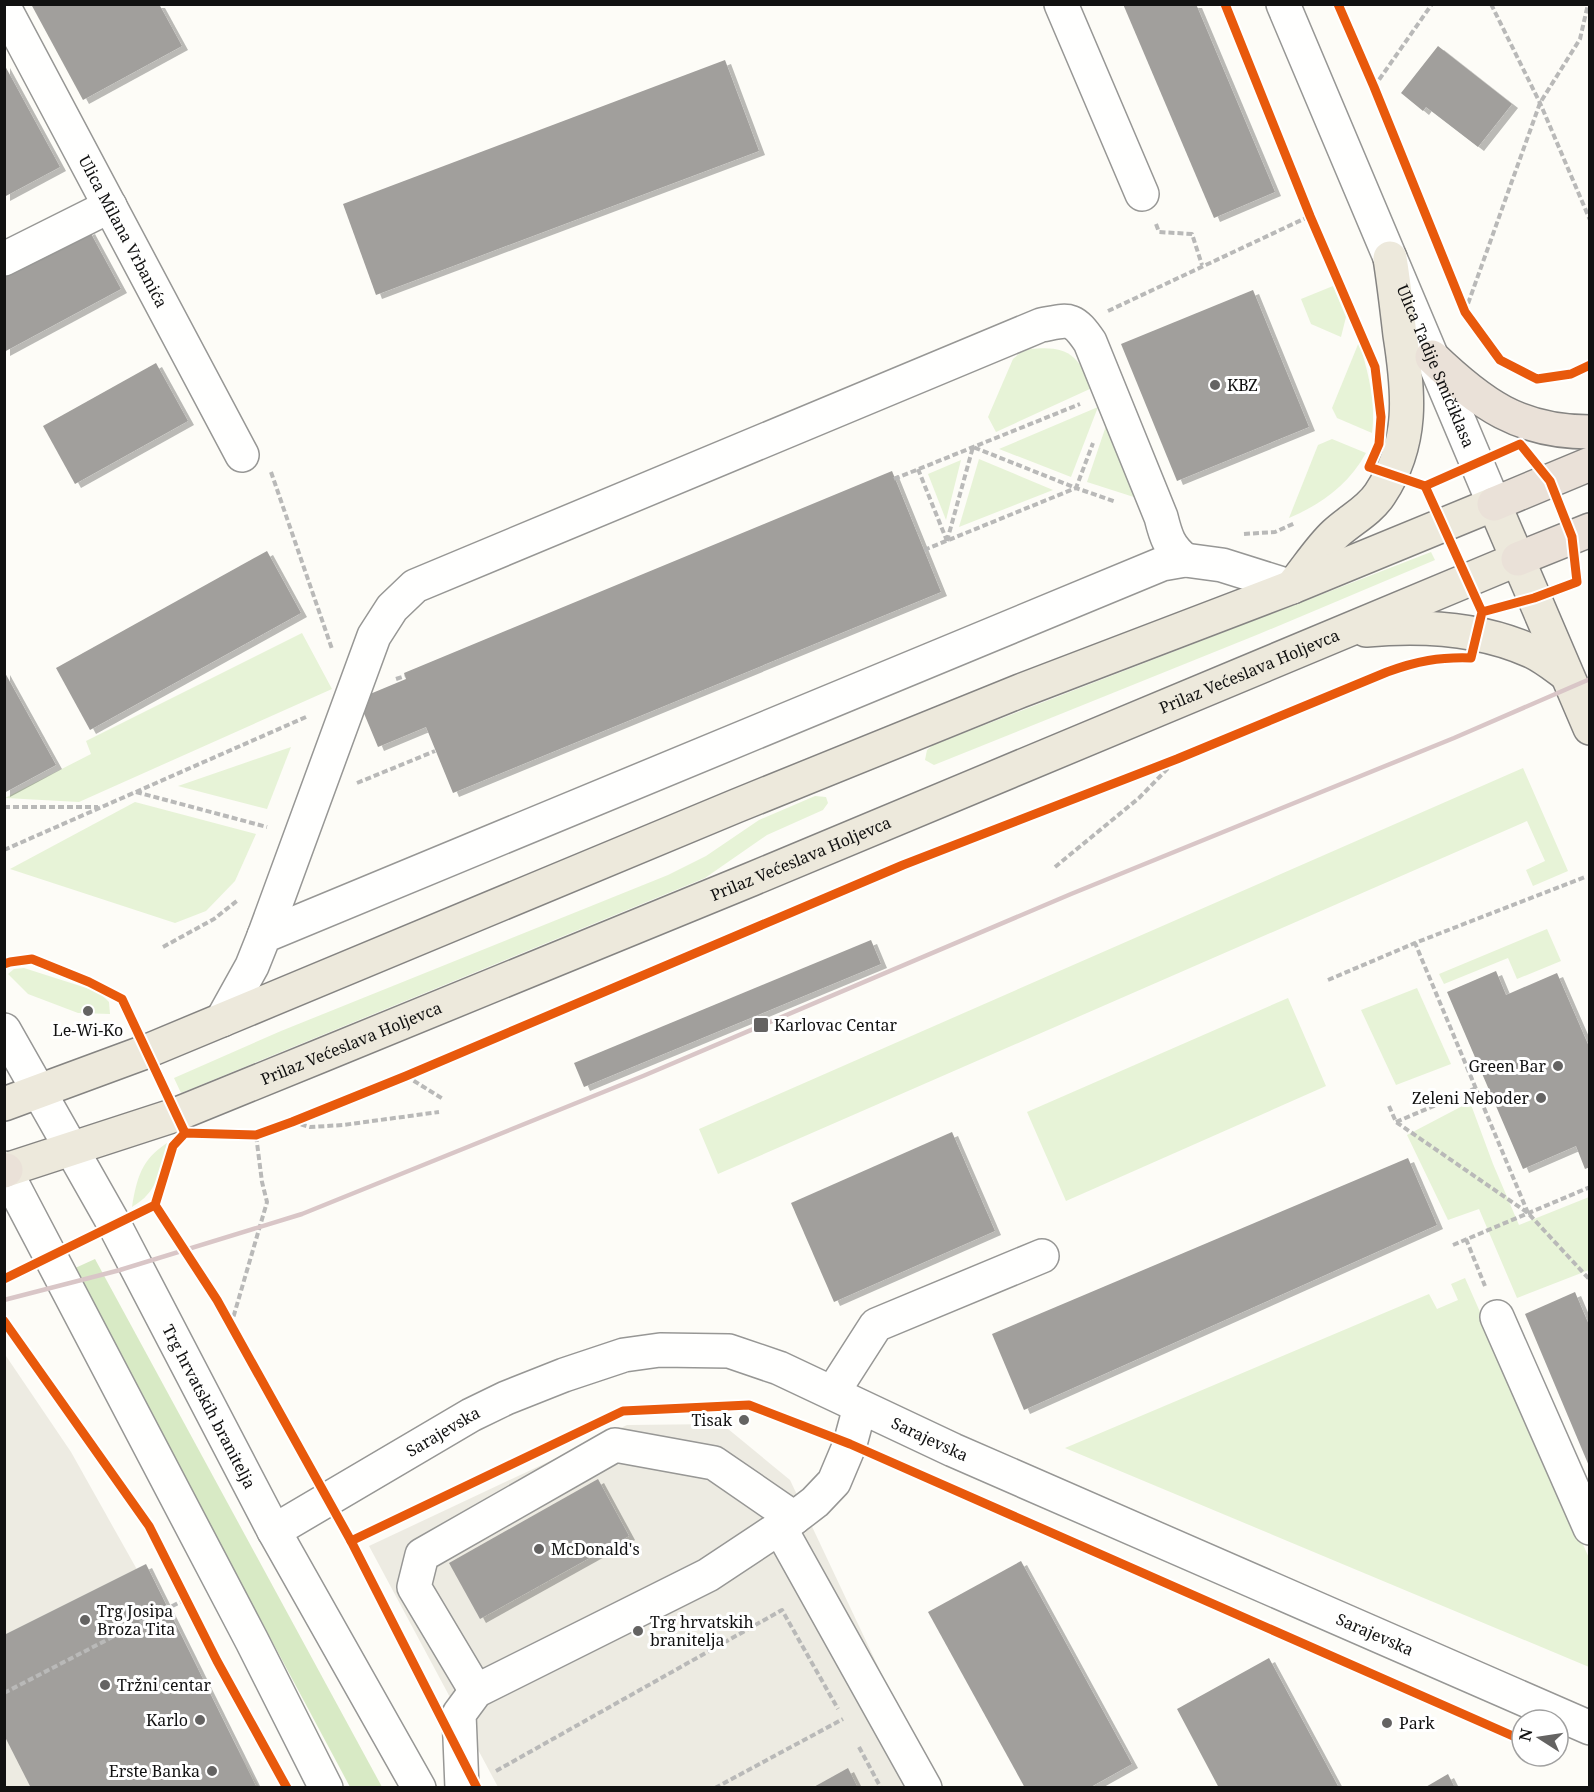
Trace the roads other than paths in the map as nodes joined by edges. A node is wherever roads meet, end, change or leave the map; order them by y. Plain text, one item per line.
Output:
1 (1061, 4) edge
2 (1283, 4) edge
3 (4, 8) edge
4 (1142, 194) road end
5 (110, 206) junction
6 (1390, 258) junction
7 (4, 259) edge
8 (1432, 357) junction
9 (1590, 432) edge
10 (242, 456) road end
11 (1590, 464) edge
12 (1494, 504) junction
13 (1590, 530) edge
14 (1518, 559) junction
15 (1185, 560) junction
16 (1292, 587) junction
17 (1344, 632) junction
18 (1566, 674) junction
19 (1590, 728) edge
20 (264, 936) junction
21 (222, 1020) junction
22 (4, 1030) edge
23 (38, 1092) junction
24 (4, 1104) edge
25 (70, 1150) junction
26 (5, 1170) edge
27 (1042, 1256) dead end
28 (1497, 1317) road end
29 (846, 1399) junction
30 (787, 1523) junction
31 (1590, 1528) edge
32 (274, 1531) junction
33 (476, 1691) junction
34 (1590, 1728) edge
35 (326, 1788) edge
36 (419, 1788) edge
37 (462, 1788) edge
38 (925, 1788) edge

1 - 4 street
2 - 6 street, Ulica Tadije Smičiklasa
3 - 5 street, Ulica Milana Vrbanića
5 - 7 street
5 - 10 street, Ulica Milana Vrbanića
6 - 8 street, Ulica Tadije Smičiklasa
6 - 16 main road
8 - 9 highway
8 - 12 street, Ulica Tadije Smičiklasa
11 - 12 highway
12 - 14 main road, Ulica Tadije Smičiklasa
12 - 16 main road
13 - 14 highway, Prilaz Većeslava Holjevca
14 - 17 main road, Prilaz Većeslava Holjevca
14 - 18 main road, Ulica Tadije Smičiklasa
15 - 16 street
15 - 20 street
15 - 20 street
16 - 21 main road
17 - 18 main road
17 - 25 main road, Prilaz Većeslava Holjevca
18 - 19 main road, Ulica Tadije Smičiklasa
20 - 21 street
21 - 23 main road
22 - 23 street, Trg hrvatskih branitelja
23 - 24 main road
23 - 25 street, Trg hrvatskih branitelja
25 - 26 main road, Prilaz Većeslava Holjevca
25 - 32 street, Trg hrvatskih branitelja
26 - 35 street
27 - 29 street
28 - 31 street
29 - 30 street
29 - 32 street, Sarajevska
29 - 34 street, Sarajevska
30 - 33 street
30 - 33 street
30 - 38 street
32 - 36 street, Trg hrvatskih branitelja
33 - 37 street

